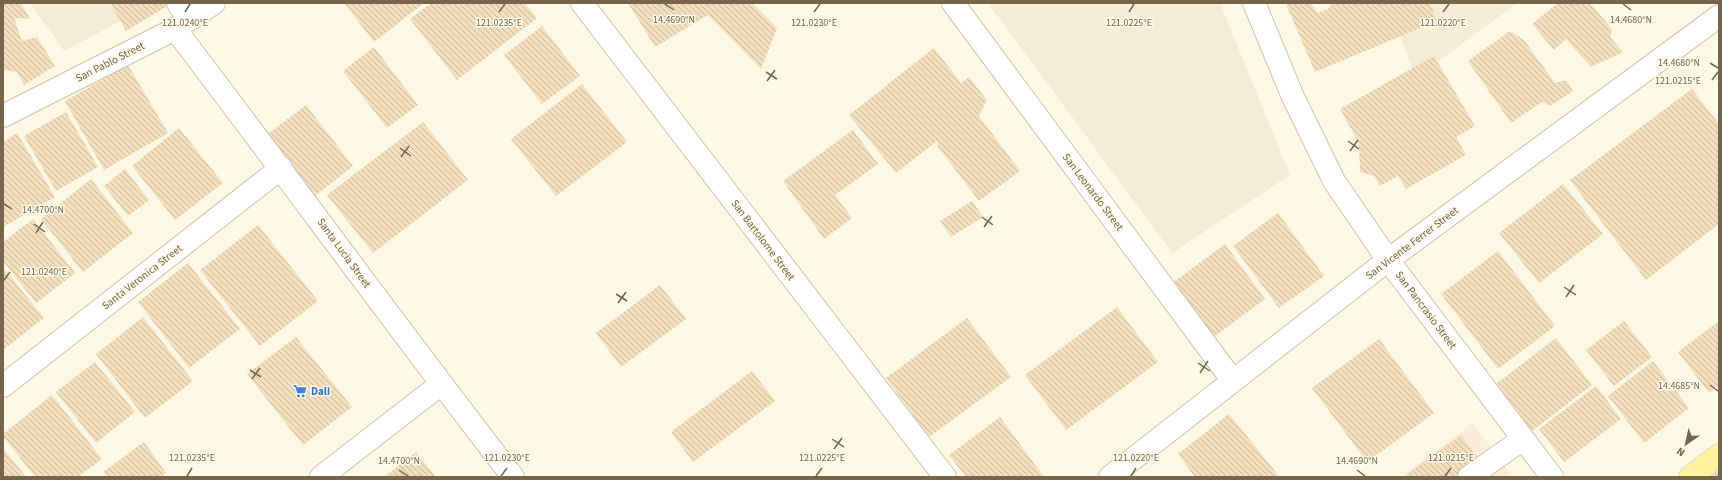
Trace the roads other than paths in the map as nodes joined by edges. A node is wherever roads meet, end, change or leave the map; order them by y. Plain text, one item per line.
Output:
1 (214, 3) edge
2 (582, 3) edge
3 (953, 3) edge
4 (1254, 3) edge
5 (1719, 16) edge
6 (180, 17) edge
7 (3, 116) edge
8 (281, 168) junction
9 (1388, 260) junction
10 (1233, 381) junction
11 (441, 384) junction
12 (3, 386) edge
13 (1523, 439) junction
14 (1719, 455) edge
15 (321, 477) edge
16 (513, 477) edge
17 (945, 477) edge
18 (1110, 477) edge
19 (1469, 477) edge
20 (1552, 477) edge
21 (1690, 477) edge

1 - 6 street, San Pablo Street
2 - 17 street, San Bartolome Street
3 - 10 street, San Leonardo Street
4 - 9 street, San Pancrasio Street
5 - 9 street, San Vicente Ferrer Street
6 - 7 street, San Pablo Street
6 - 8 street, Santa Lucia Street
8 - 11 street, Santa Lucia Street
8 - 12 street, Santa Veronica Street
9 - 10 street, San Vicente Ferrer Street
9 - 13 street, San Pancrasio Street
10 - 18 street, San Vicente Ferrer Street
11 - 15 street
11 - 16 street, Santa Lucia Street
13 - 19 street
13 - 20 street, San Pancrasio Street
14 - 21 main road

